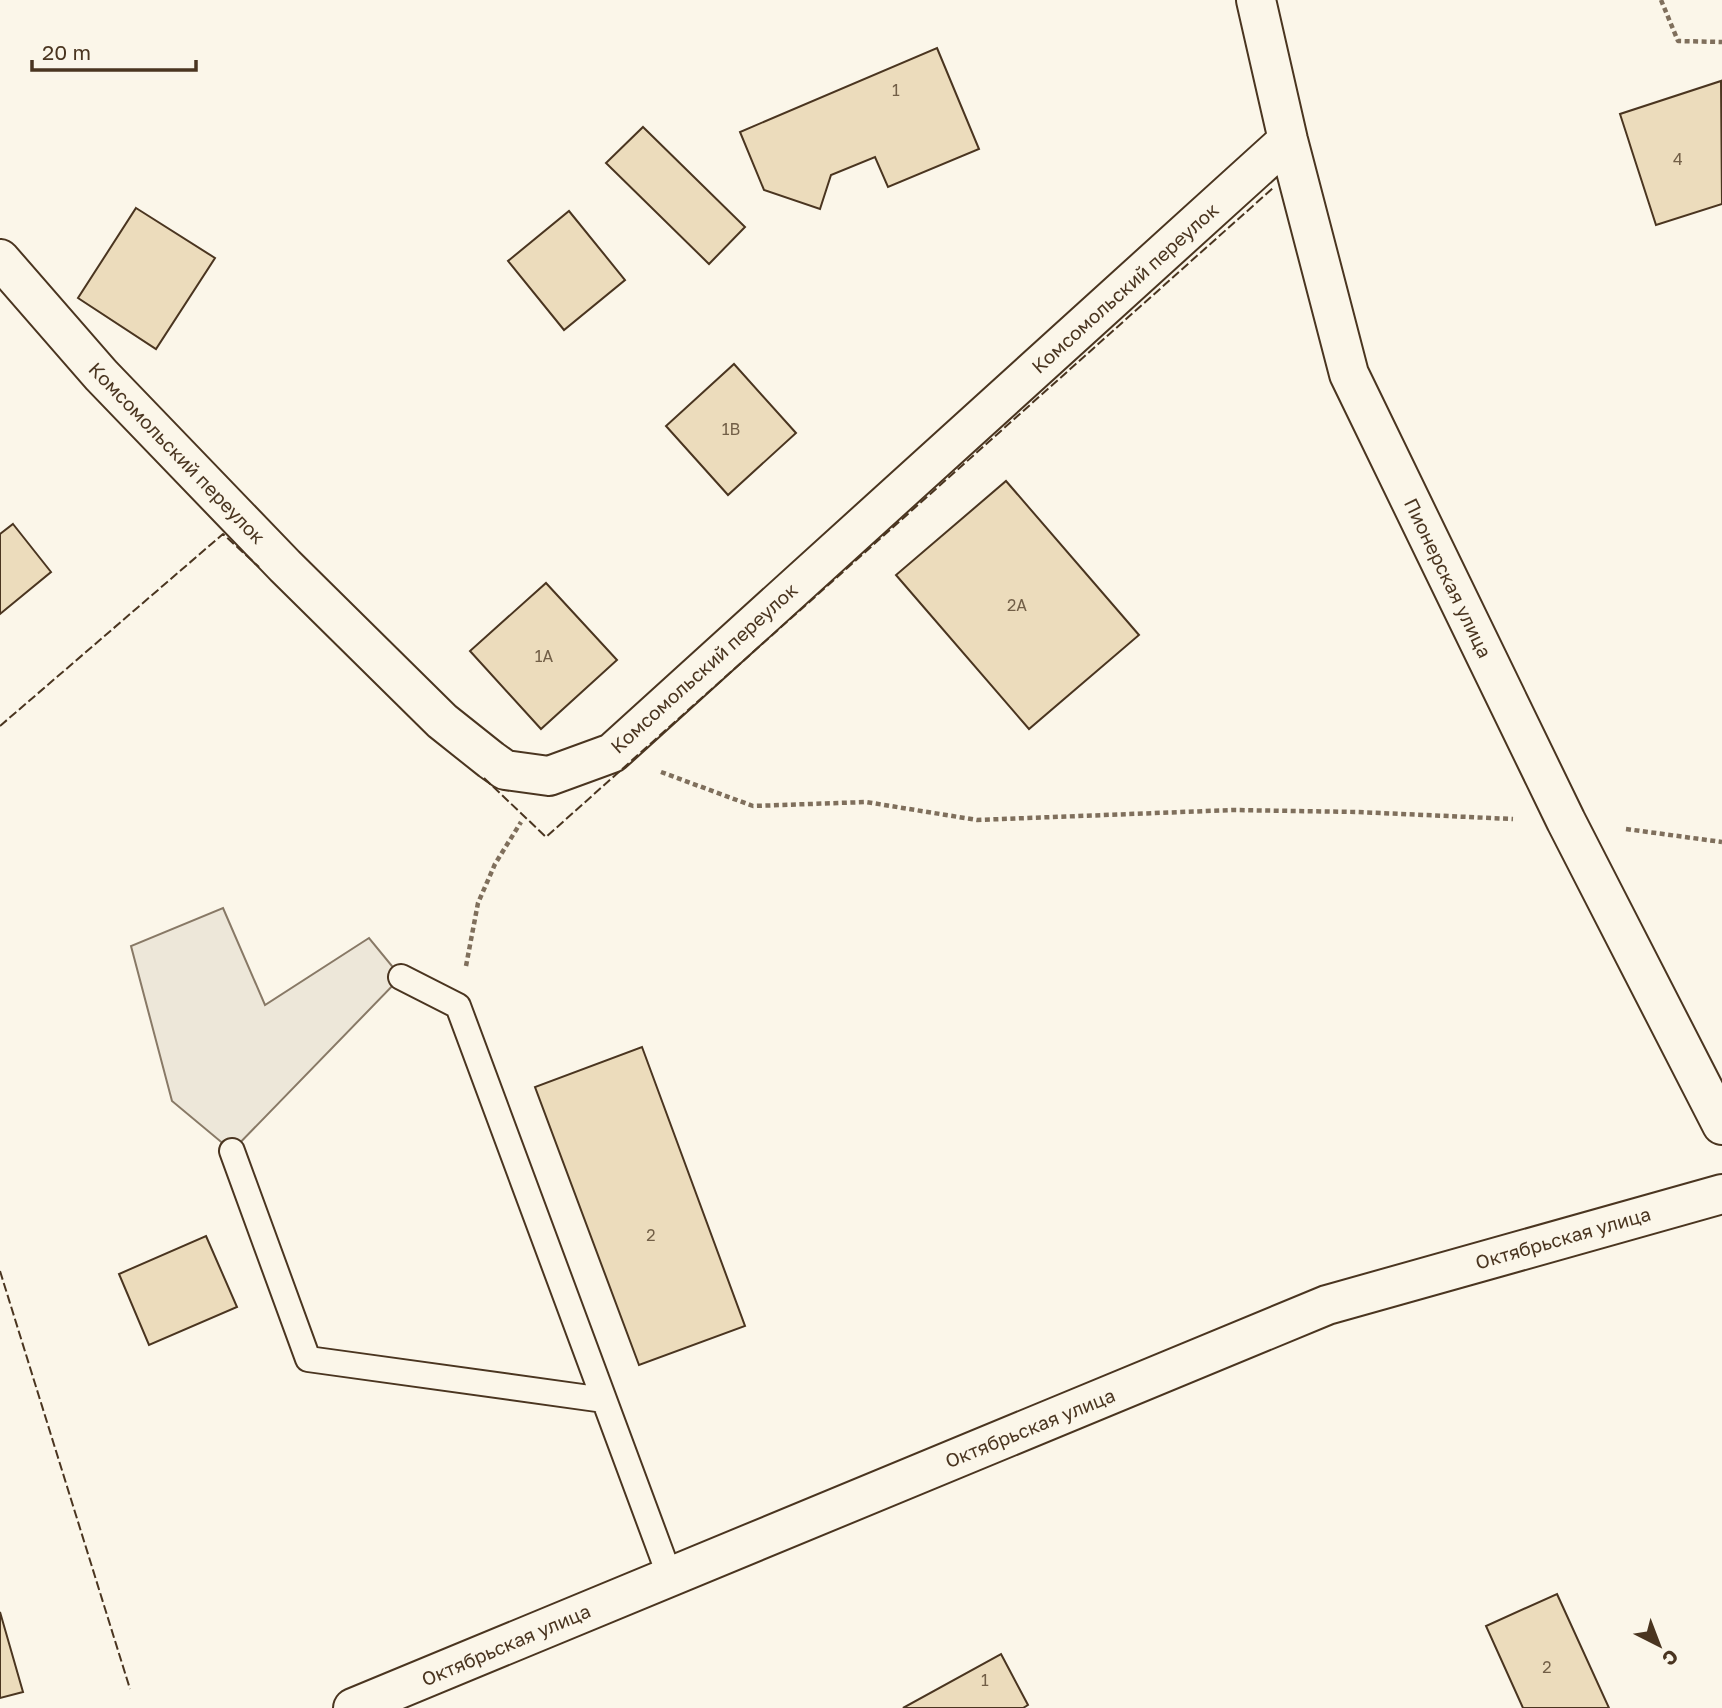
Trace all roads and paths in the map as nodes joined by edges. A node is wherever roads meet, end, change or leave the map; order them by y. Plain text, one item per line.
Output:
1 (1256, 0) edge
2 (1661, 0) edge
3 (1722, 42) edge
4 (1288, 140) junction
5 (0, 259) edge
6 (612, 753) junction
7 (531, 773) junction
8 (1566, 821) junction
9 (1722, 842) edge
10 (401, 977) dead end
11 (458, 1006) junction
12 (1722, 1125) edge
13 (232, 1151) dead end
14 (1722, 1194) edge
15 (604, 1400) junction
16 (670, 1577) junction
17 (353, 1708) edge

1 - 4 street, Пионерская улица
2 - 3 path
4 - 6 street, Комсомольский переулок
4 - 8 street, Пионерская улица
5 - 7 street, Комсомольский переулок
6 - 7 street, Комсомольский переулок
6 - 8 path
7 - 11 path
8 - 9 path
8 - 12 street, Пионерская улица
10 - 11 lane
11 - 15 lane
13 - 15 lane
14 - 16 street, Октябрьская улица
15 - 16 lane
16 - 17 street, Октябрьская улица

